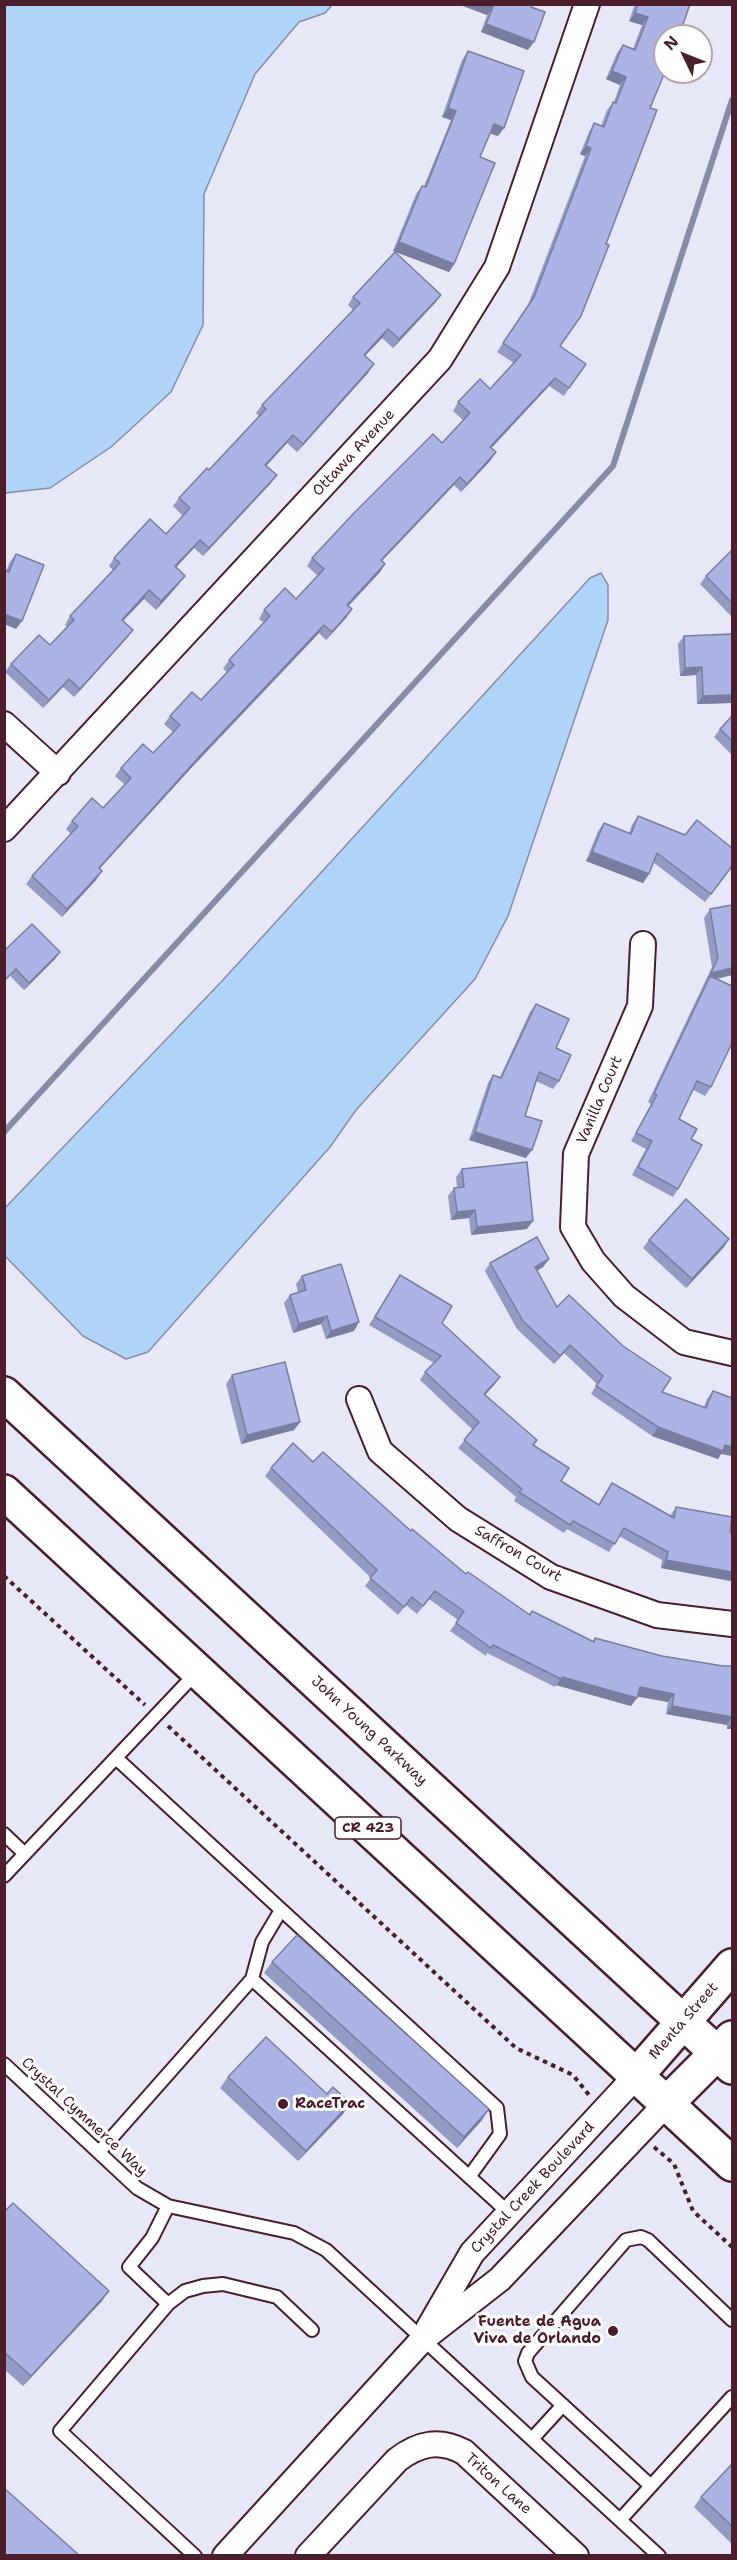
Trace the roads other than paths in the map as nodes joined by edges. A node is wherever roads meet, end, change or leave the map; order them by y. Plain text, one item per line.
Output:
1 (587, 4) edge
2 (4, 724) edge
3 (58, 773) junction
4 (4, 829) edge
5 (643, 944) dead end
6 (732, 1353) edge
7 (4, 1394) edge
8 (359, 1399) dead end
9 (4, 1492) edge
10 (732, 1624) edge
11 (198, 1671) junction
12 (116, 1758) junction
13 (4, 1834) edge
14 (26, 1854) junction
15 (4, 1876) edge
16 (282, 1910) junction
17 (732, 1966) edge
18 (252, 1979) junction
19 (683, 2021) junction
20 (728, 2053) edge
21 (4, 2064) edge
22 (636, 2076) junction
23 (667, 2103) junction
24 (99, 2152) junction
25 (732, 2164) edge
26 (469, 2177) junction
27 (168, 2206) junction
28 (509, 2213) junction
29 (168, 2304) junction
30 (732, 2319) edge
31 (312, 2331) dead end
32 (423, 2339) junction
33 (732, 2397) edge
34 (563, 2405) junction
35 (532, 2439) junction
36 (651, 2486) junction
37 (620, 2520) junction
38 (195, 2556) edge
39 (225, 2556) edge
40 (308, 2556) edge
41 (576, 2556) edge
42 (659, 2556) edge

1 - 3 street, Ottawa Avenue
2 - 3 street
3 - 4 street, Ottawa Avenue
5 - 6 street, Vanilla Court
7 - 19 main road, John Young Parkway
8 - 10 street, Saffron Court
9 - 11 main road, CR 423
11 - 12 lane
11 - 22 main road, CR 423
12 - 14 lane
12 - 16 lane
13 - 14 lane
14 - 15 lane
16 - 18 lane
16 - 26 lane
17 - 19 main road, Menta Street
18 - 24 lane
18 - 26 lane
19 - 20 main road, John Young Parkway
19 - 22 main road, Menta Street
20 - 23 main road
21 - 24 lane, Crystal Cymmerce Way
22 - 23 main road, CR 423
22 - 28 street, Crystal Creek Boulevard
23 - 25 main road, CR 423
23 - 32 street, Crystal Creek Boulevard
24 - 27 lane, Crystal Cymmerce Way
26 - 28 lane
27 - 29 lane
27 - 32 lane, Crystal Cymmerce Way
28 - 32 street, Crystal Creek Boulevard
29 - 31 lane
29 - 38 lane
30 - 34 lane
32 - 35 lane, Crystal Cymmerce Way
32 - 39 street, Crystal Creek Boulevard
33 - 36 lane
34 - 35 lane
34 - 36 lane
35 - 37 lane, Crystal Cymmerce Way
36 - 37 lane
37 - 42 lane, Crystal Cymmerce Way
40 - 41 street, Triton Lane

